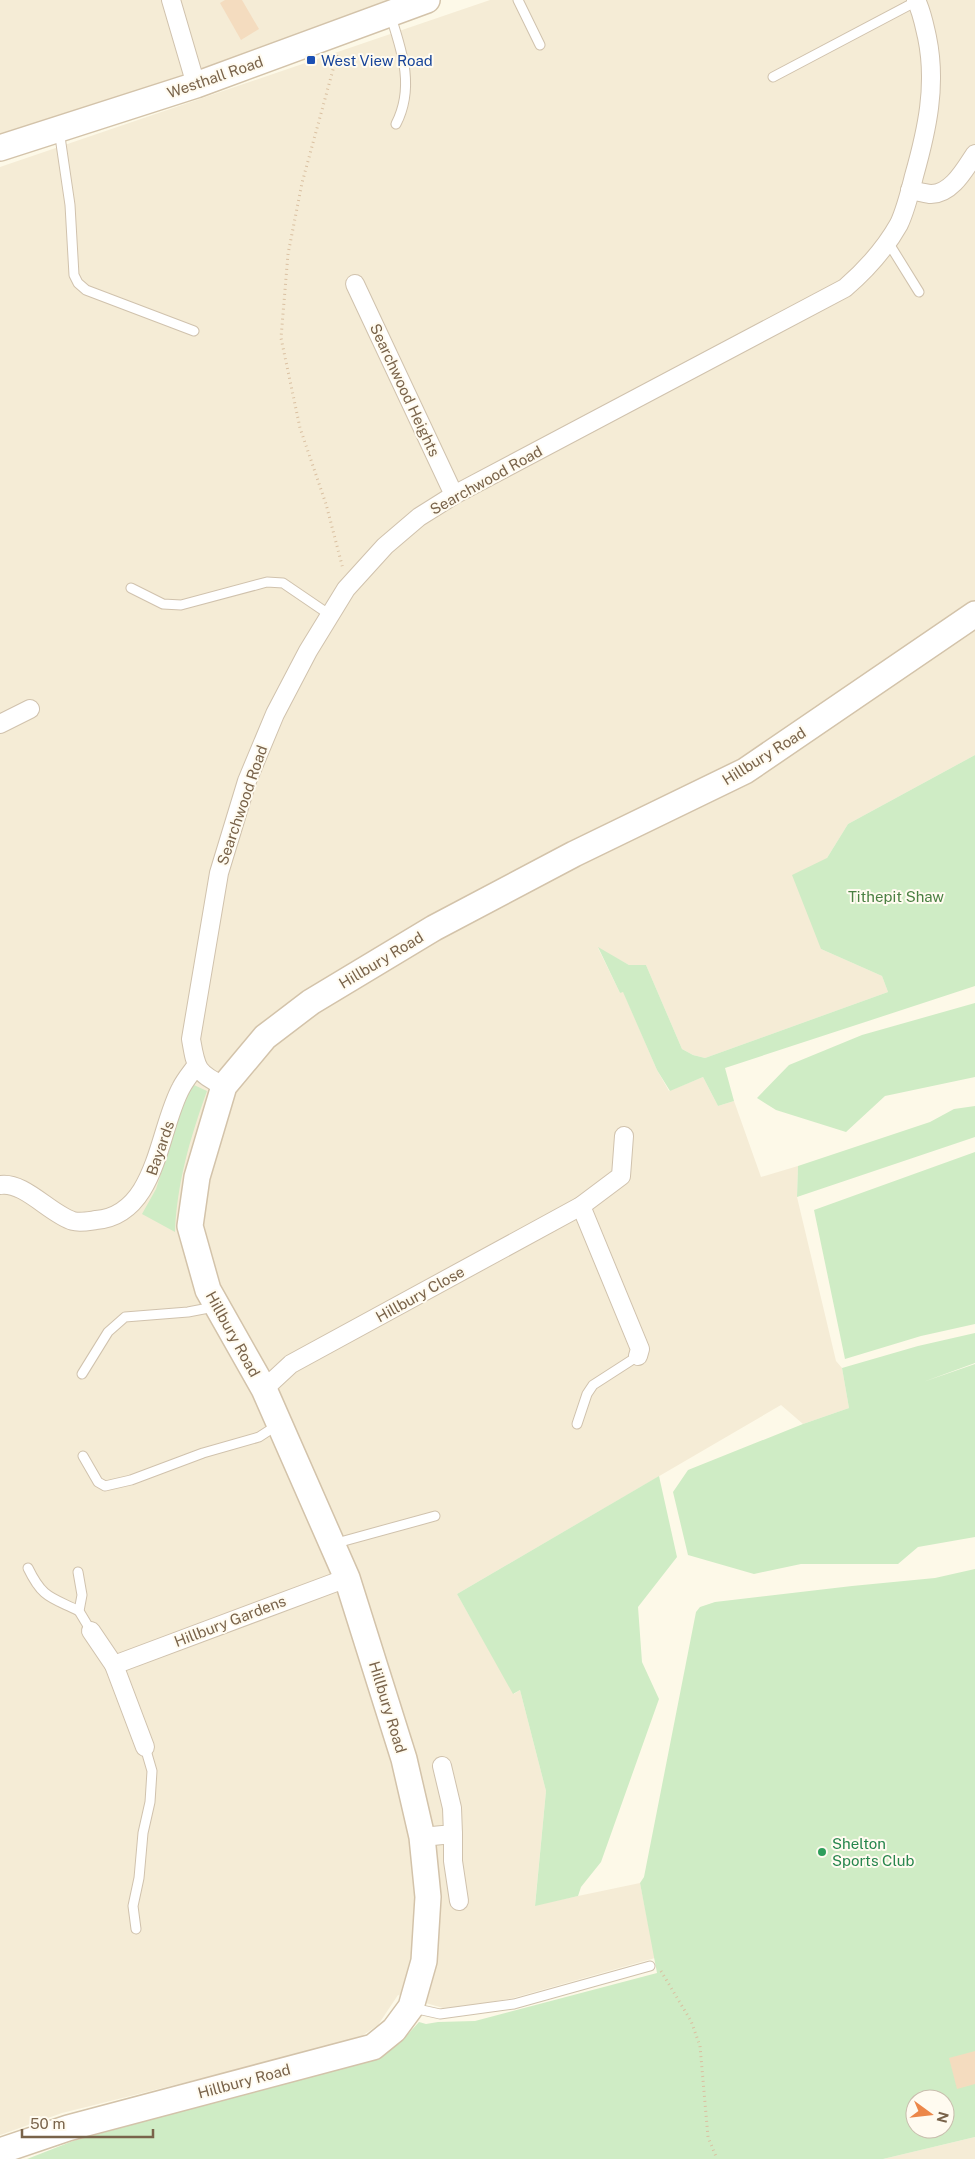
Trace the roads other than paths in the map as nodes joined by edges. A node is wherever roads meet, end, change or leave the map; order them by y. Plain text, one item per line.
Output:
1 (171, 0) edge
2 (428, 0) edge
3 (518, 0) edge
4 (917, 0) edge
5 (390, 14) junction
6 (540, 45) dead end
7 (773, 77) dead end
8 (196, 85) junction
9 (396, 124) dead end
10 (59, 128) junction
11 (0, 148) edge
12 (975, 154) edge
13 (910, 190) junction
14 (888, 242) junction
15 (355, 284) dead end
16 (919, 292) dead end
17 (194, 331) dead end
18 (454, 495) junction
19 (131, 588) dead end
20 (975, 614) edge
21 (330, 615) junction
22 (30, 709) dead end
23 (0, 724) edge
24 (196, 1066) junction
25 (224, 1086) junction
26 (624, 1136) dead end
27 (0, 1185) edge
28 (581, 1206) junction
29 (217, 1306) junction
30 (638, 1356) joint
31 (82, 1374) dead end
32 (264, 1389) junction
33 (279, 1424) junction
34 (577, 1424) dead end
35 (83, 1456) dead end
36 (435, 1516) dead end
37 (332, 1544) junction
38 (28, 1568) dead end
39 (78, 1572) dead end
40 (347, 1578) junction
41 (79, 1611) junction
42 (91, 1631) joint
43 (114, 1665) junction
44 (145, 1747) joint
45 (442, 1766) dead end
46 (453, 1834) junction
47 (422, 1837) junction
48 (459, 1901) dead end
49 (136, 1929) dead end
50 (650, 1966) road end
51 (411, 2008) junction
52 (0, 2151) edge

1 - 8 street
2 - 5 main road, Westhall Road
3 - 6 lane
4 - 7 lane
4 - 13 street, Searchwood Road
5 - 8 main road, Westhall Road
5 - 9 lane
8 - 10 main road, Westhall Road
10 - 11 main road, Westhall Road
10 - 17 lane
12 - 13 street
13 - 14 street, Searchwood Road
14 - 16 lane
14 - 18 street, Searchwood Road
15 - 18 street, Searchwood Heights
18 - 21 street, Searchwood Road
19 - 21 lane
20 - 25 main road, Hillbury Road
21 - 24 street, Searchwood Road
22 - 23 street
24 - 25 street
24 - 27 street, Bayards
25 - 29 main road, Hillbury Road
26 - 28 street, Hillbury Close
28 - 30 street
28 - 32 street, Hillbury Close
29 - 31 lane
29 - 32 main road, Hillbury Road
30 - 34 lane
32 - 33 main road, Hillbury Road
33 - 35 lane
33 - 37 main road, Hillbury Road
36 - 37 lane
37 - 40 main road, Hillbury Road
38 - 41 lane
39 - 41 lane
40 - 43 street, Hillbury Gardens
40 - 47 main road, Hillbury Road
41 - 42 lane
42 - 43 street
43 - 44 street
44 - 49 lane
45 - 46 street
46 - 47 street
46 - 48 street
47 - 51 main road, Hillbury Road
50 - 51 lane
51 - 52 main road, Hillbury Road

